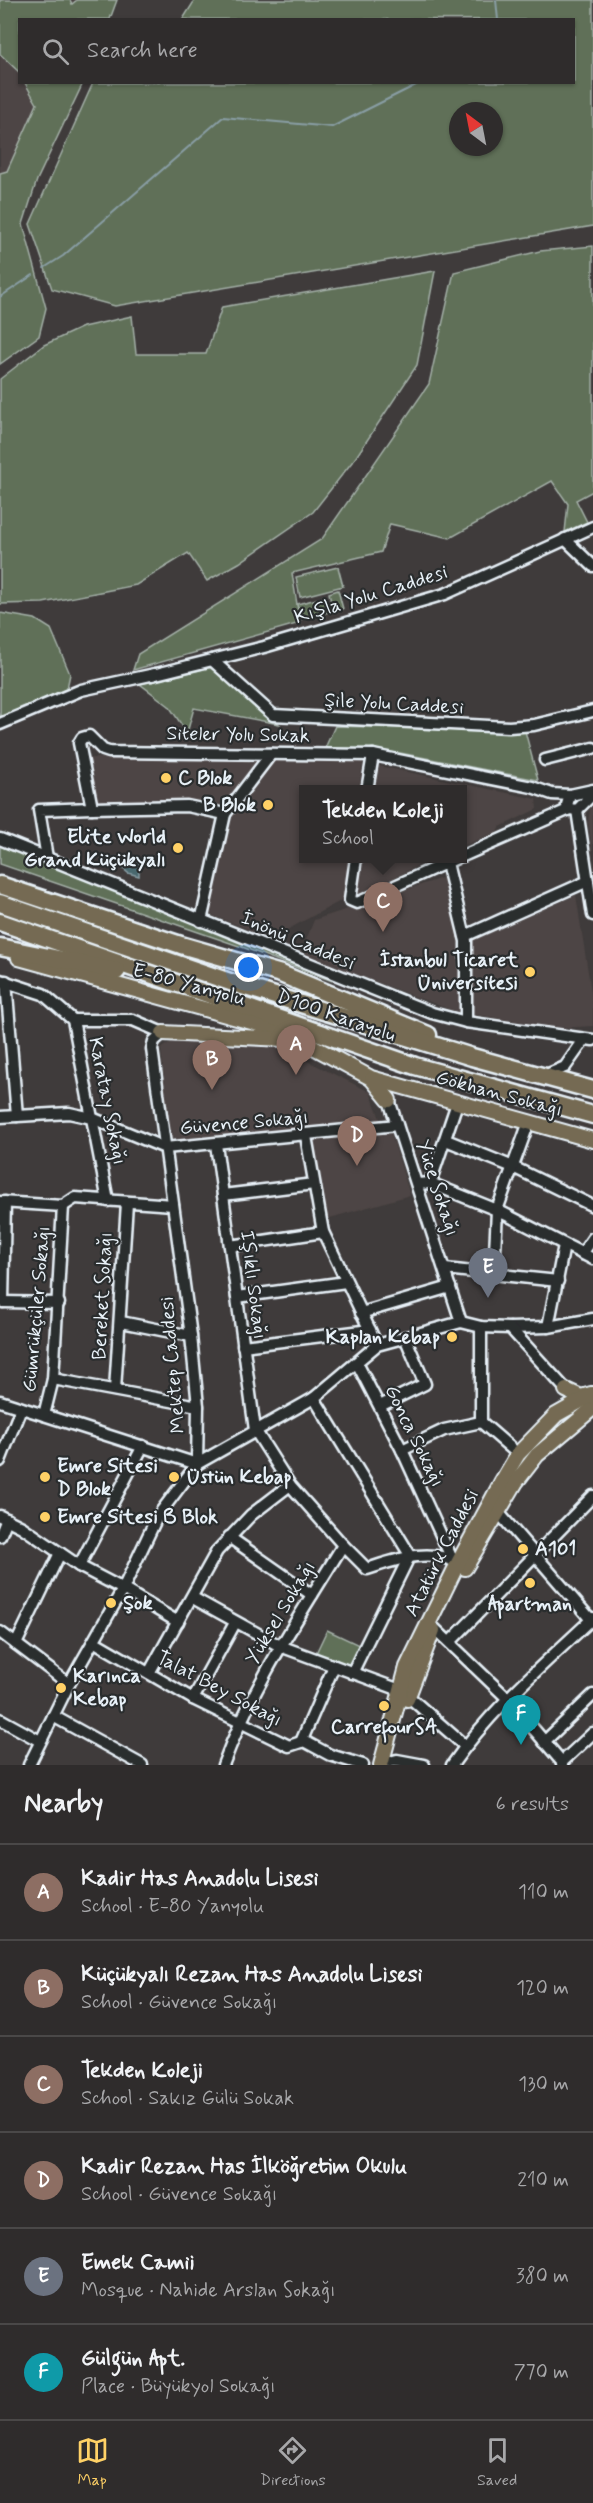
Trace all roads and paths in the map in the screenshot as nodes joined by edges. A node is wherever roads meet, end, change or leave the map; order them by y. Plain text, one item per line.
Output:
1 (593, 527) edge
2 (565, 539) junction
3 (593, 566) edge
4 (212, 660) junction
5 (593, 711) edge
6 (0, 724) edge
7 (593, 748) edge
8 (271, 753) junction
9 (373, 755) junction
10 (545, 760) dead end
11 (368, 785) edge
12 (593, 792) edge
13 (572, 794) junction
14 (577, 807) junction
15 (92, 808) junction
16 (225, 814) junction
17 (0, 839) edge
18 (467, 854) edge
19 (47, 858) junction
20 (355, 863) edge
21 (447, 863) edge
22 (452, 863) edge
23 (588, 881) junction
24 (0, 885) edge
25 (0, 902) edge
26 (593, 915) edge
27 (201, 921) junction
28 (0, 922) edge
29 (465, 936) junction
30 (0, 947) edge
31 (0, 953) edge
32 (3, 980) edge
33 (189, 987) junction
34 (213, 1011) junction
35 (73, 1020) junction
36 (466, 1022) junction
37 (163, 1033) junction
38 (240, 1037) junction
39 (588, 1040) edge
40 (304, 1043) junction
41 (472, 1057) junction
42 (542, 1076) junction
43 (371, 1078) junction
44 (593, 1081) edge
45 (395, 1086) junction
46 (593, 1090) edge
47 (522, 1095) junction
48 (390, 1100) junction
49 (457, 1103) junction
50 (593, 1114) edge
51 (17, 1116) junction
52 (0, 1117) edge
53 (92, 1118) junction
54 (593, 1121) edge
55 (529, 1122) junction
56 (397, 1125) junction
57 (306, 1136) junction
58 (446, 1140) junction
59 (593, 1140) edge
60 (216, 1144) junction
61 (165, 1148) junction
62 (513, 1167) junction
63 (430, 1183) junction
64 (314, 1184) junction
65 (418, 1184) junction
66 (223, 1195) junction
67 (108, 1201) junction
68 (2, 1202) edge
69 (127, 1203) junction
70 (173, 1205) junction
71 (63, 1206) junction
72 (593, 1206) edge
73 (497, 1210) junction
74 (323, 1233) junction
75 (593, 1238) edge
76 (564, 1245) junction
77 (230, 1246) junction
78 (582, 1254) junction
79 (593, 1259) edge
80 (445, 1269) junction
81 (494, 1274) junction
82 (558, 1281) junction
83 (346, 1282) junction
84 (450, 1287) junction
85 (237, 1297) junction
86 (2, 1303) edge
87 (59, 1303) junction
88 (361, 1313) junction
89 (593, 1319) edge
90 (121, 1322) junction
91 (461, 1322) junction
92 (481, 1327) junction
93 (548, 1327) junction
94 (510, 1328) junction
95 (370, 1330) junction
96 (191, 1336) junction
97 (405, 1337) junction
98 (377, 1345) junction
99 (243, 1346) junction
100 (357, 1363) junction
101 (53, 1379) junction
102 (115, 1390) junction
103 (566, 1390) junction
104 (593, 1394) edge
105 (314, 1398) junction
106 (0, 1401) edge
107 (198, 1406) junction
108 (380, 1406) junction
109 (21, 1408) junction
110 (588, 1411) edge
111 (44, 1415) junction
112 (481, 1422) junction
113 (255, 1430) junction
114 (143, 1446) junction
115 (402, 1450) junction
116 (518, 1454) junction
117 (0, 1461) edge
118 (197, 1464) junction
119 (290, 1485) junction
120 (593, 1496) edge
121 (498, 1512) junction
122 (4, 1517) edge
123 (0, 1536) edge
124 (229, 1537) junction
125 (343, 1545) junction
126 (60, 1553) junction
127 (536, 1554) junction
128 (410, 1555) junction
129 (455, 1561) junction
130 (79, 1566) junction
131 (123, 1589) junction
132 (312, 1595) junction
133 (193, 1598) junction
134 (592, 1620) edge
135 (178, 1622) junction
136 (235, 1623) junction
137 (434, 1628) junction
138 (0, 1632) edge
139 (95, 1642) junction
140 (450, 1642) junction
141 (16, 1644) junction
142 (280, 1646) junction
143 (334, 1666) junction
144 (149, 1673) junction
145 (352, 1673) junction
146 (69, 1684) junction
147 (404, 1693) junction
148 (593, 1695) edge
149 (507, 1698) junction
150 (193, 1699) junction
151 (53, 1716) junction
152 (0, 1719) edge
153 (239, 1722) junction
154 (593, 1733) edge
155 (40, 1742) junction
156 (301, 1742) junction
157 (544, 1743) junction
158 (465, 1746) junction
159 (327, 1760) edge
160 (386, 1764) edge
161 (406, 1764) edge
162 (562, 1764) edge
163 (29, 1765) edge
164 (142, 1765) edge
165 (223, 1765) edge
166 (363, 1765) edge
167 (424, 1765) edge
168 (452, 1765) edge

1 - 2 street, Kışla Yolu Caddesi
2 - 3 street
2 - 4 street, Kışla Yolu Caddesi
4 - 5 street, Şile Yolu Caddesi
4 - 6 street, Kışla Yolu Caddesi
7 - 10 street
8 - 9 street, Siteler Yolu Sokak
8 - 15 street, Siteler Yolu Sokak
8 - 16 street
9 - 11 street
9 - 13 street, Siteler Yolu Sokak
12 - 13 street, Siteler Yolu Sokak
12 - 14 street
13 - 14 street
14 - 18 street
14 - 23 street
15 - 16 street
15 - 19 street
16 - 27 street
17 - 19 street, İnönü Caddesi
19 - 27 street, İnönü Caddesi
20 - 21 street
22 - 29 street
23 - 26 street
23 - 29 street
24 - 41 highway
25 - 41 highway, D100 Karayolu
27 - 36 street, İnönü Caddesi
28 - 33 highway, D100 Karayolu
29 - 36 street
30 - 33 highway
31 - 34 main road, E-80 Yanyolu
32 - 35 street, Karatay Sokağı
32 - 51 street
33 - 47 highway, D100 Karayolu
34 - 38 main road
34 - 40 main road, E-80 Yanyolu
35 - 37 street
35 - 53 street, Karatay Sokağı
36 - 39 street, İnönü Caddesi
37 - 38 main road
37 - 61 street, Mektep Caddesi
38 - 40 main road
39 - 42 street
40 - 43 main road, E-80 Yanyolu
41 - 42 highway, D100 Karayolu
42 - 44 highway
42 - 46 highway, D100 Karayolu
43 - 45 main road, E-80 Yanyolu
43 - 48 main road
45 - 48 main road
45 - 49 main road, Gökhan Sokağı
47 - 50 highway, D100 Karayolu
47 - 54 highway
48 - 56 street, Yüce Sokağı
49 - 55 main road, Gökhan Sokağı
49 - 58 street
51 - 52 street
51 - 53 street
53 - 61 street
53 - 67 street, Karatay Sokağı
55 - 59 main road, Gökhan Sokağı
55 - 62 street
56 - 57 street, Güvence Sokağı
56 - 65 street, Yüce Sokağı
57 - 60 street, Güvence Sokağı
57 - 64 street
58 - 62 street
58 - 63 street
60 - 61 street, Güvence Sokağı
60 - 66 street, Işıklı Sokağı
61 - 70 street, Mektep Caddesi
62 - 72 street
62 - 73 street
63 - 65 street
63 - 73 street
64 - 66 street
64 - 74 street
65 - 80 street, Yüce Sokağı
66 - 77 street, Işıklı Sokağı
67 - 69 street
67 - 71 street
68 - 71 street
68 - 86 street
69 - 70 street
69 - 90 street, Bereket Sokağı
70 - 96 street, Mektep Caddesi
71 - 87 street, Gümrükçüler Sokağı
73 - 76 street
73 - 81 street
74 - 77 street
74 - 83 street
75 - 78 street
76 - 78 street
76 - 82 street
77 - 85 street, Işıklı Sokağı
78 - 79 street
80 - 81 street
80 - 84 street, Yüce Sokağı
81 - 82 street
82 - 93 street
83 - 85 street
83 - 88 street
84 - 88 street
84 - 91 street, Yüce Sokağı
85 - 99 street, Işıklı Sokağı
86 - 87 street
87 - 101 street, Gümrükçüler Sokağı
88 - 95 street
89 - 93 street
90 - 96 street
90 - 102 street, Bereket Sokağı
91 - 92 street
91 - 97 street
92 - 94 street
92 - 112 street
93 - 94 street
94 - 103 street
95 - 98 street
95 - 99 street
96 - 107 street, Mektep Caddesi
97 - 98 street
97 - 108 street
98 - 100 street
99 - 113 street, Işıklı Sokağı
100 - 105 street
100 - 108 street, Gonca Sokağı
101 - 102 street
101 - 111 street, Gümrükçüler Sokağı
102 - 107 street
103 - 104 main road
103 - 110 street
104 - 110 main road, Atatürk Caddesi
105 - 113 street
105 - 128 street
106 - 109 street
107 - 118 street, Mektep Caddesi
108 - 115 street, Gonca Sokağı
109 - 111 street
109 - 117 street
110 - 116 main road, Atatürk Caddesi
110 - 121 main road, Atatürk Caddesi
111 - 114 street
112 - 115 street
112 - 116 street
113 - 118 street
113 - 119 street
114 - 118 street
114 - 130 street
115 - 129 street, Gonca Sokağı
116 - 129 main road, Atatürk Caddesi
118 - 131 street
119 - 124 street
119 - 125 street
120 - 127 street
121 - 127 street
121 - 137 main road, Atatürk Caddesi
122 - 123 street
122 - 126 street
124 - 132 street
124 - 133 street
125 - 128 street
125 - 132 street, Yüksel Sokağı
126 - 130 street
126 - 141 street
127 - 134 street
127 - 140 street
128 - 129 street
128 - 145 street
129 - 147 main road, Atatürk Caddesi
130 - 131 street
131 - 135 street
131 - 139 street
132 - 142 street, Yüksel Sokağı
133 - 135 street
133 - 136 street
134 - 149 street
135 - 144 street
136 - 142 street
136 - 150 street
137 - 140 street
137 - 147 main road, Atatürk Caddesi
138 - 141 street
139 - 144 street, Talat Bey Sokağı
139 - 146 street
140 - 149 street
141 - 146 street
142 - 143 street
142 - 153 street, Yüksel Sokağı
143 - 145 street
143 - 156 street
144 - 150 street, Talat Bey Sokağı
145 - 147 street
146 - 151 street
147 - 158 street
147 - 160 main road, Atatürk Caddesi
148 - 157 street
149 - 157 street
149 - 158 street
150 - 153 street, Talat Bey Sokağı
151 - 155 street
151 - 164 street
152 - 155 street
153 - 156 street, Talat Bey Sokağı
153 - 165 street, Yüksel Sokağı
154 - 162 street
155 - 163 street
156 - 159 street, Talat Bey Sokağı
157 - 162 street
158 - 168 street
159 - 166 street, Talat Bey Sokağı
160 - 161 street
161 - 167 street

